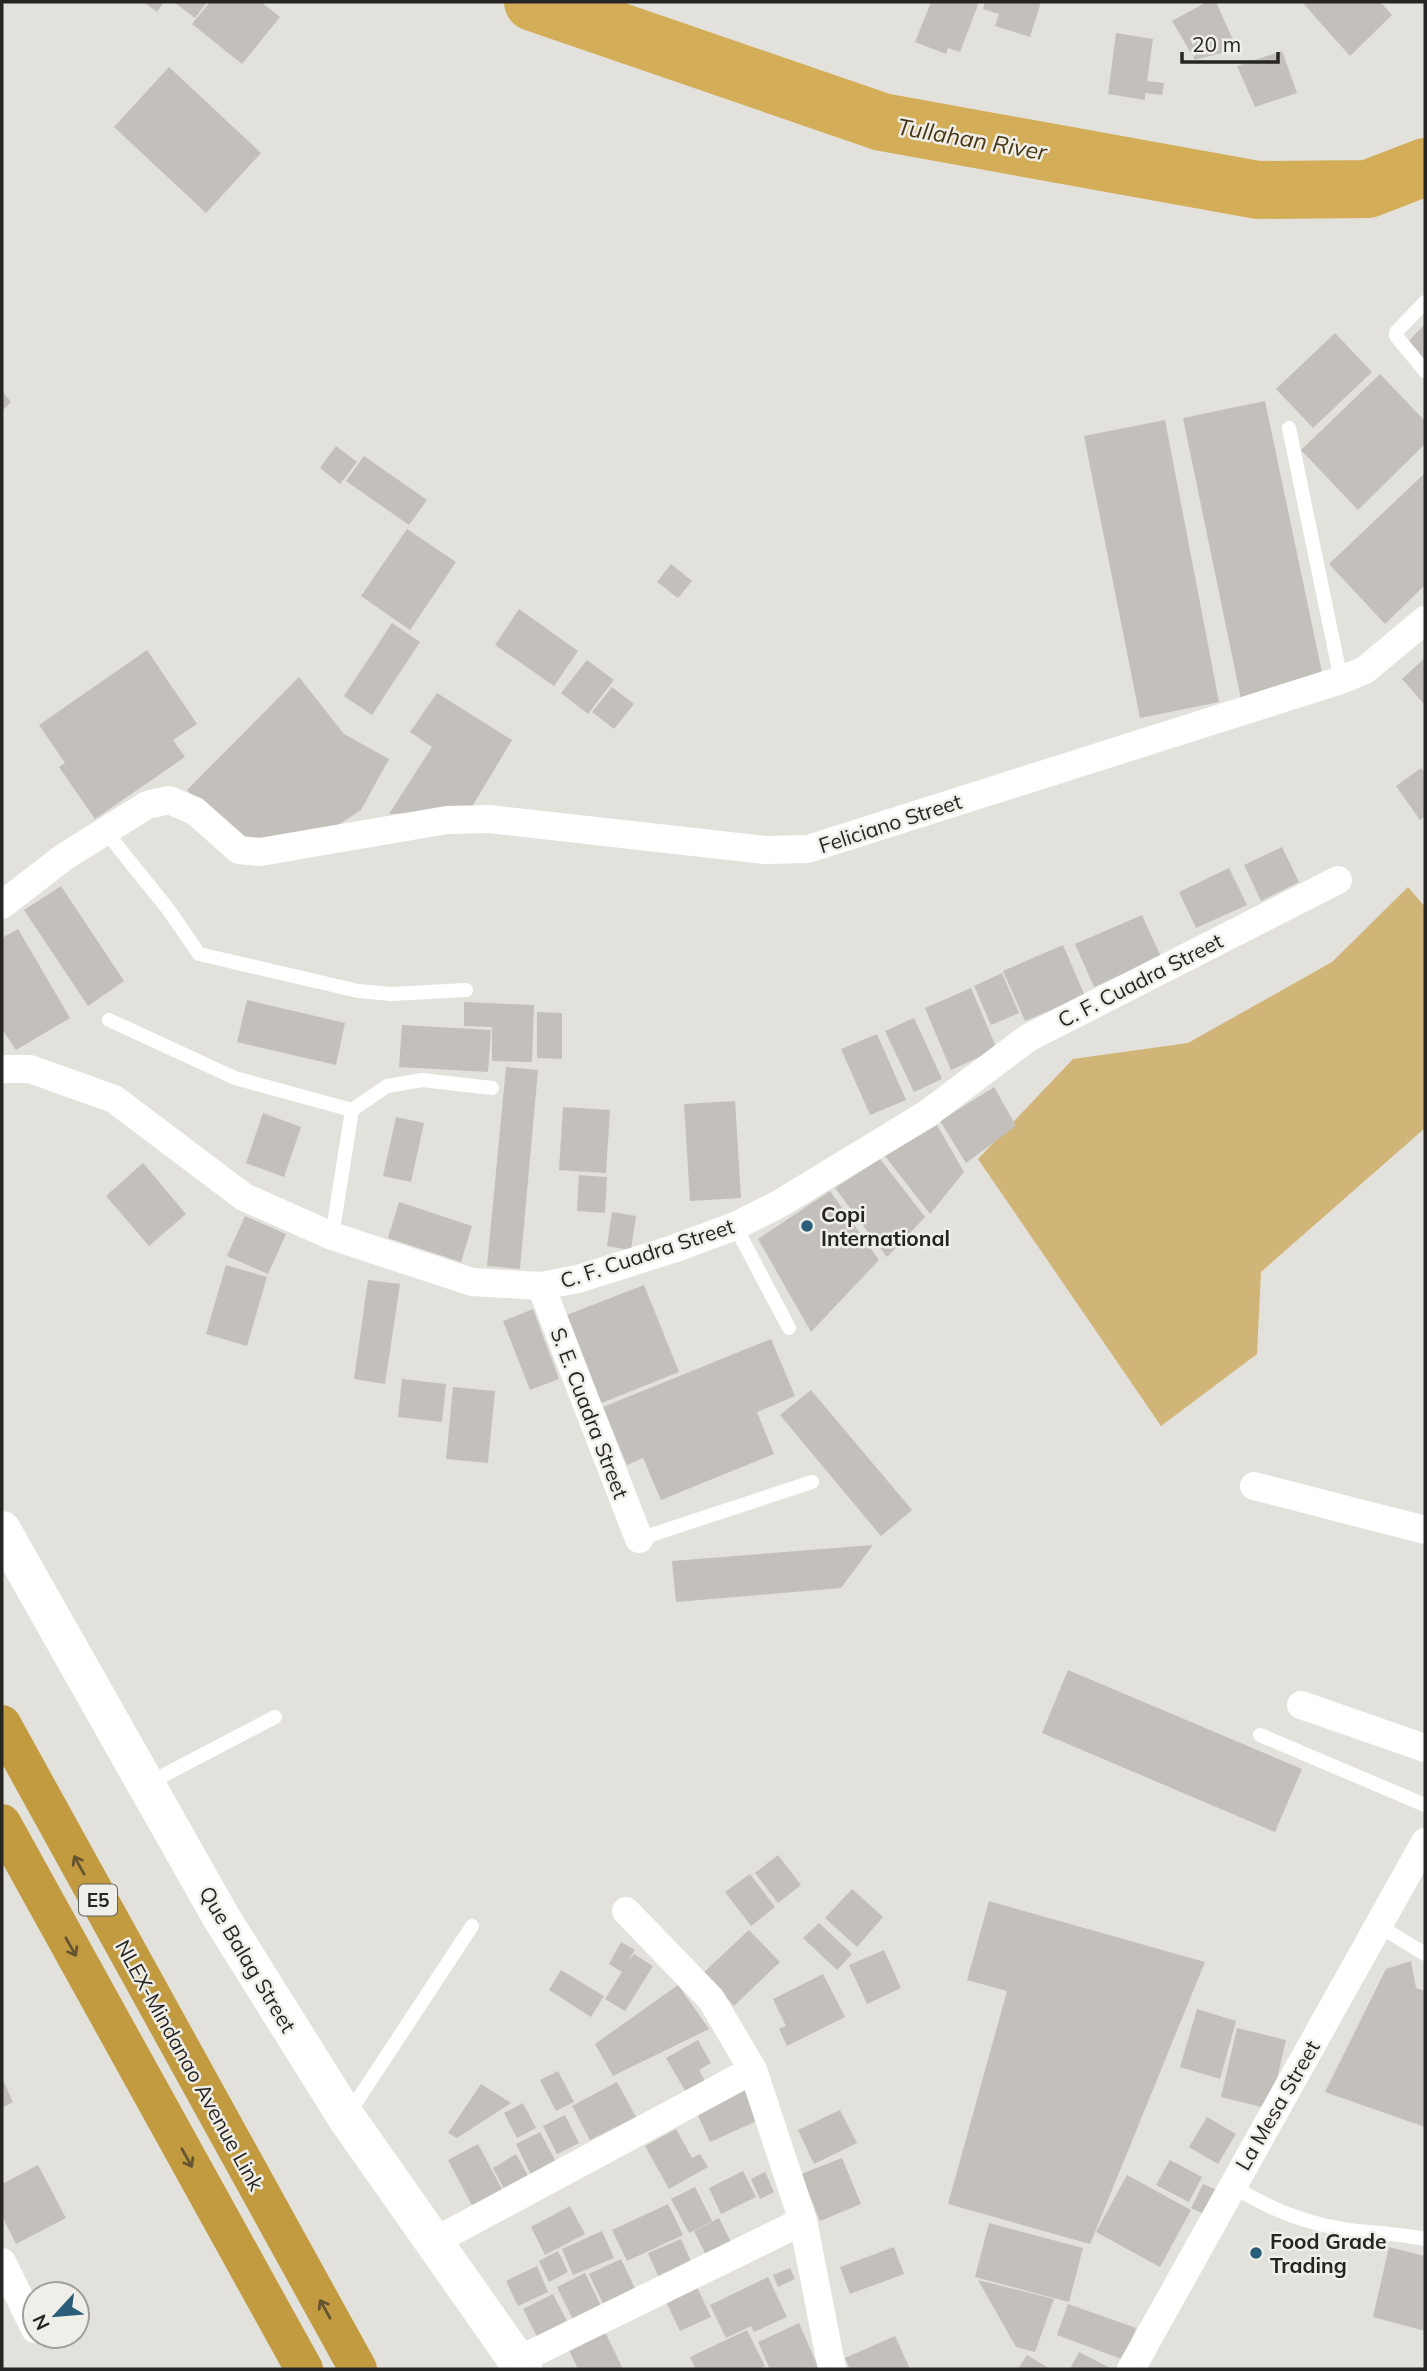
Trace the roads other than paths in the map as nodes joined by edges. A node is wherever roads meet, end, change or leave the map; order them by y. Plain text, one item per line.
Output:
1 (1425, 302) edge
2 (1425, 371) edge
3 (1289, 428) dead end
4 (1425, 620) edge
5 (1341, 680) junction
6 (106, 832) junction
7 (1338, 880) dead end
8 (2, 905) edge
9 (466, 990) dead end
10 (109, 1020) dead end
11 (2, 1069) edge
12 (492, 1088) dead end
13 (352, 1110) junction
14 (736, 1226) junction
15 (332, 1236) junction
16 (541, 1286) junction
17 (789, 1328) dead end
18 (812, 1482) dead end
19 (1254, 1486) dead end
20 (2, 1530) edge
21 (1425, 1530) edge
22 (639, 1539) joint
23 (1301, 1705) dead end
24 (275, 1717) dead end
25 (2, 1724) edge
26 (1260, 1735) dead end
27 (1425, 1748) edge
28 (146, 1785) junction
29 (1425, 1805) edge
30 (2, 1823) edge
31 (1425, 1842) edge
32 (626, 1911) dead end
33 (472, 1926) dead end
34 (1379, 1926) junction
35 (1425, 1954) edge
36 (753, 2070) junction
37 (346, 2117) junction
38 (1232, 2185) junction
39 (803, 2221) junction
40 (1425, 2239) edge
41 (435, 2241) junction
42 (2, 2262) edge
43 (21, 2301) edge
44 (520, 2365) edge
45 (304, 2369) edge
46 (358, 2369) edge
47 (832, 2369) edge
48 (1131, 2369) edge

1 - 2 lane
3 - 5 lane
4 - 5 street, Feliciano Street
5 - 6 street, Feliciano Street
6 - 8 street
6 - 9 lane
7 - 14 street, C. F. Cuadra Street
10 - 13 lane
11 - 15 street, C. F. Cuadra Street
12 - 13 lane
13 - 15 lane
14 - 16 street, C. F. Cuadra Street
14 - 17 lane
15 - 16 street, C. F. Cuadra Street
16 - 22 street, S. E. Cuadra Street
18 - 22 lane
19 - 21 street
20 - 28 street, Que Balag Street
23 - 27 street
24 - 28 lane
46 -> 25 highway, NLEX-Mindanao Avenue Link / E5
26 - 29 lane
28 - 37 street, Que Balag Street
30 -> 45 highway, E5
31 - 34 street, La Mesa Street
32 - 36 street
33 - 37 lane
34 - 35 lane
34 - 38 street, La Mesa Street
36 - 39 street
36 - 41 street
37 - 41 street, Que Balag Street
38 - 40 lane
38 - 48 street, La Mesa Street
39 - 44 street
39 - 47 street
41 - 44 street, Que Balag Street
42 - 43 street

